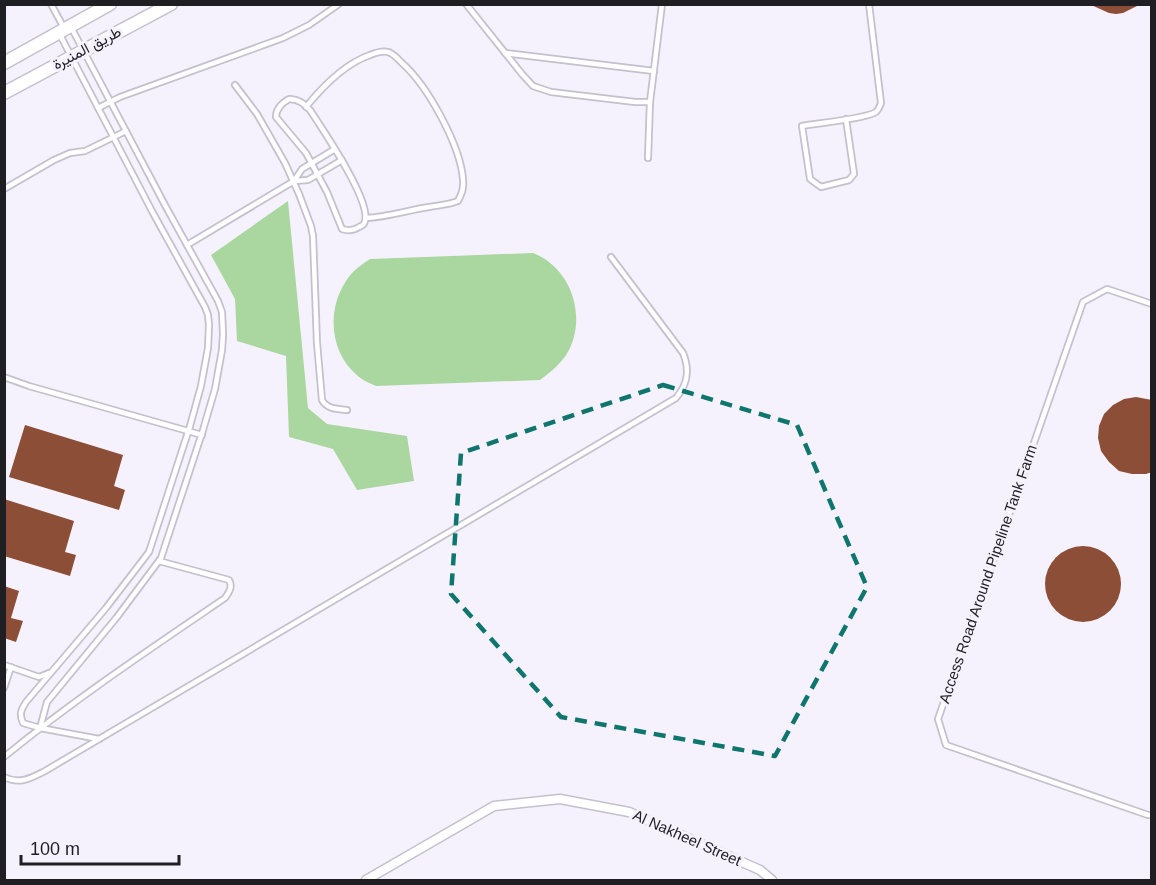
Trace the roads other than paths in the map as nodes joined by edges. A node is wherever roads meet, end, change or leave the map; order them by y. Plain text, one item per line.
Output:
1 (51, 4) edge
2 (110, 4) edge
3 (171, 4) edge
4 (339, 4) edge
5 (466, 4) edge
6 (662, 4) edge
7 (869, 4) edge
8 (65, 29) junction
9 (84, 50) junction
10 (505, 53) junction
11 (71, 56) junction
12 (4, 63) edge
13 (654, 71) junction
14 (234, 85) dead end
15 (4, 93) edge
16 (111, 101) junction
17 (650, 102) junction
18 (306, 106) junction
19 (98, 108) junction
20 (846, 119) junction
21 (126, 131) junction
22 (114, 138) junction
23 (335, 149) junction
24 (648, 158) dead end
25 (342, 160) junction
26 (312, 163) junction
27 (318, 175) junction
28 (294, 181) junction
29 (4, 189) edge
30 (366, 218) junction
31 (188, 245) junction
32 (611, 257) dead end
33 (1152, 304) edge
34 (4, 377) edge
35 (347, 410) dead end
36 (188, 431) junction
37 (201, 435) junction
38 (159, 561) junction
39 (4, 665) edge
40 (11, 668) junction
41 (52, 672) junction
42 (4, 688) edge
43 (40, 728) junction
44 (99, 739) junction
45 (4, 757) edge
46 (4, 777) edge
47 (1152, 814) edge
48 (366, 880) edge
49 (772, 880) edge

1 - 8 lane
2 - 8 street, طريق المنيرة
3 - 9 street, طريق المنيرة
4 - 16 lane
5 - 10 lane
6 - 13 lane
7 - 20 lane
8 - 9 lane
8 - 11 lane
8 - 12 street, طريق المنيرة
9 - 11 street, طريق المنيرة
9 - 16 lane
10 - 13 lane
10 - 17 lane
11 - 15 street, طريق المنيرة
11 - 19 lane
13 - 17 lane
14 - 28 lane
16 - 19 lane
16 - 21 lane
17 - 24 lane
18 - 23 lane
18 - 26 lane
18 - 30 lane
19 - 22 lane
20 - 20 lane
21 - 22 lane
21 - 31 lane
22 - 29 lane
22 - 36 lane
23 - 25 lane
23 - 26 lane
25 - 27 lane
25 - 30 lane
26 - 27 lane
26 - 28 lane
27 - 28 lane
27 - 30 lane
28 - 31 lane
28 - 35 lane
31 - 37 lane
32 - 44 lane
33 - 47 lane, Access Road Around Pipeline Tank Farm
34 - 36 lane
36 - 37 lane
36 - 41 lane
37 - 38 lane
38 - 43 lane
38 - 43 lane
39 - 40 lane
40 - 41 lane
40 - 42 lane
41 - 43 lane
43 - 44 lane
43 - 45 lane
44 - 46 lane
48 - 49 street, Al Nakheel Street

